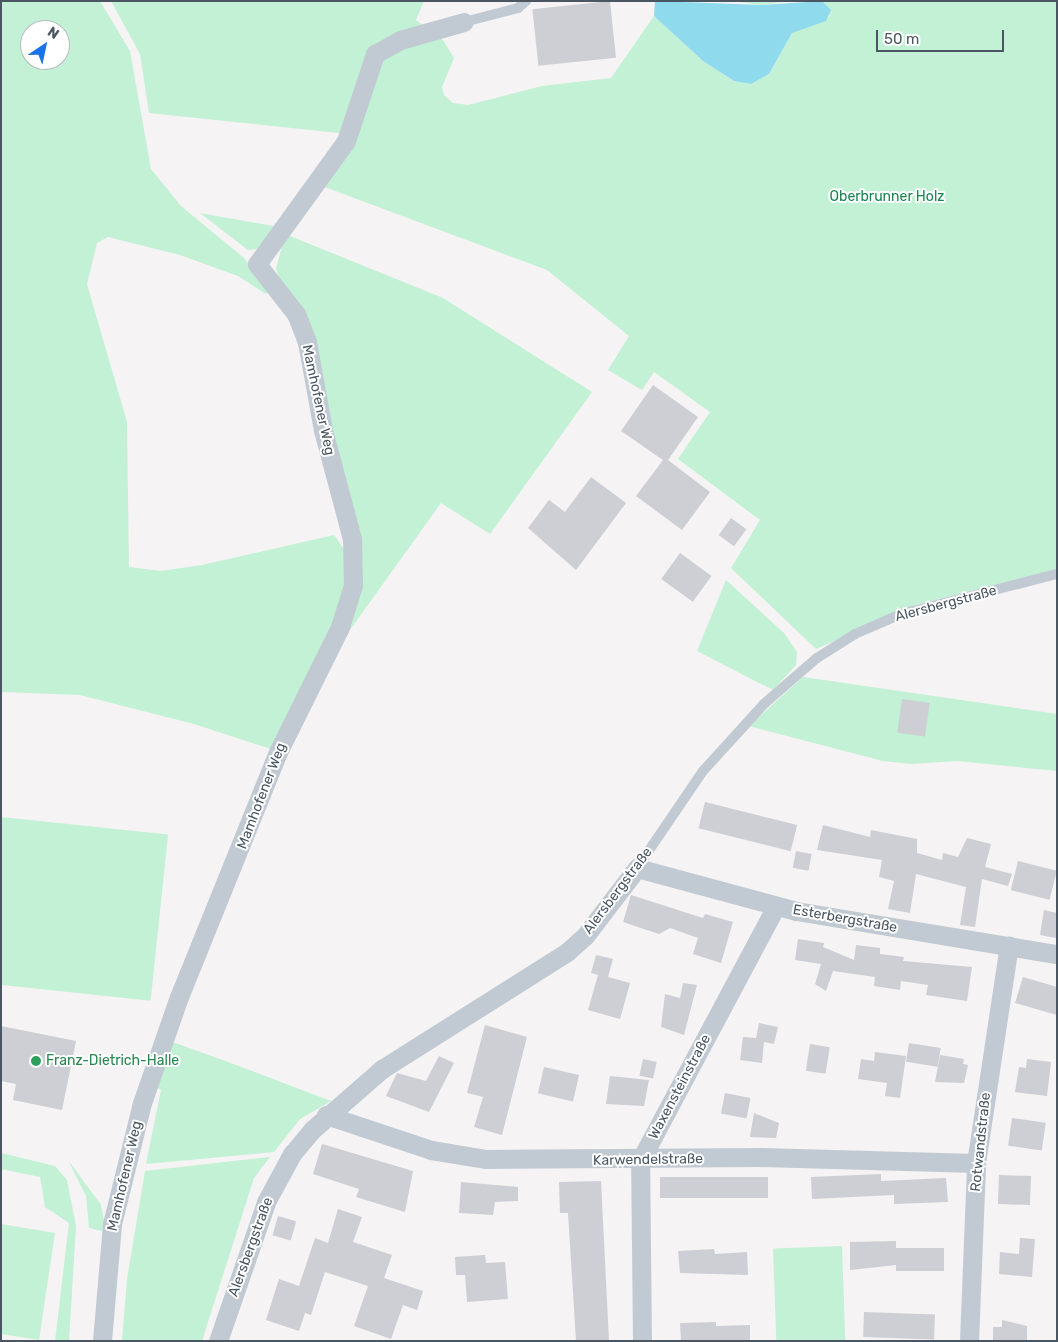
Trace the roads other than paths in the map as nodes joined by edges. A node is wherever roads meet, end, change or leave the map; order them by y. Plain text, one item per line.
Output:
1 (526, 1) edge
2 (464, 22) joint
3 (1057, 574) edge
4 (637, 868) junction
5 (776, 906) junction
6 (1008, 946) junction
7 (1057, 954) edge
8 (326, 1115) junction
9 (640, 1161) junction
10 (976, 1163) junction
11 (102, 1341) edge
12 (218, 1341) edge
13 (642, 1341) edge
14 (969, 1341) edge

1 - 2 lane
2 - 11 street, Mamhofener Weg
3 - 4 lane, Alersbergstraße
4 - 5 street, Esterbergstraße
4 - 8 street, Alersbergstraße
5 - 6 street, Esterbergstraße
5 - 9 street, Waxensteinstraße
6 - 7 street, Esterbergstraße
6 - 10 street, Rotwandstraße
8 - 9 street, Karwendelstraße
8 - 12 street, Alersbergstraße
9 - 10 street, Karwendelstraße
9 - 13 street, Waxensteinstraße
10 - 14 street, Rotwandstraße

